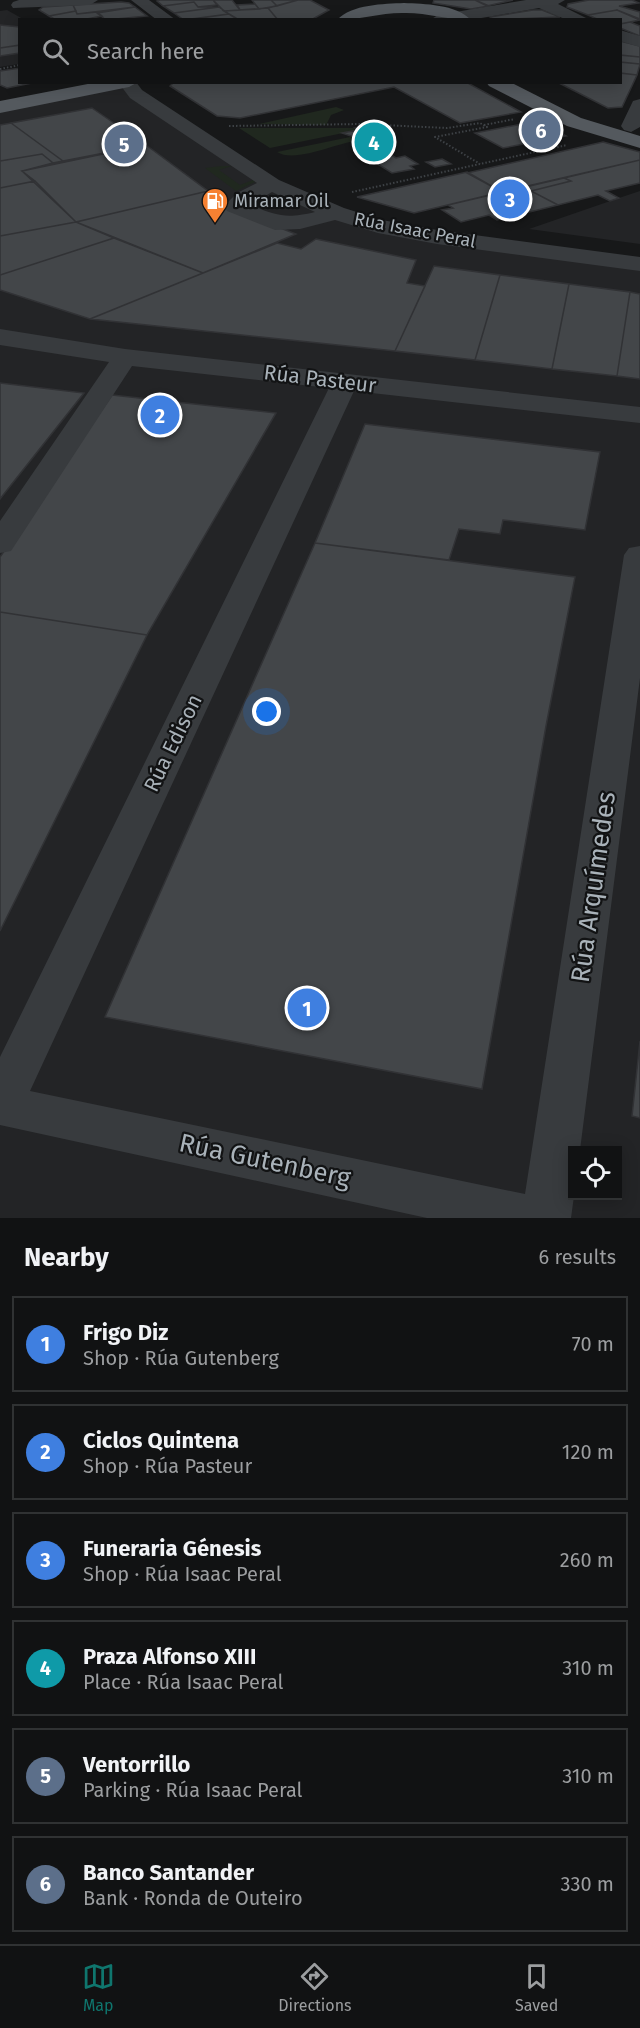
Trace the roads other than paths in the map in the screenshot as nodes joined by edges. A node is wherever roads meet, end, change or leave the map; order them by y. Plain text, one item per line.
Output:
1 (90, 0) edge
2 (139, 0) edge
3 (544, 1) edge
4 (15, 3) edge
5 (361, 11) edge
6 (39, 18) edge
7 (165, 18) edge
8 (391, 18) edge
9 (452, 18) edge
10 (460, 18) edge
11 (578, 18) edge
12 (622, 35) edge
13 (640, 42) edge
14 (66, 84) edge
15 (123, 84) edge
16 (129, 84) edge
17 (499, 84) edge
18 (533, 84) edge
19 (151, 92) edge
20 (0, 96) edge
21 (58, 96) junction
22 (640, 105) edge
23 (0, 106) edge
24 (637, 132) edge
25 (272, 184) junction
26 (336, 213) junction
27 (640, 264) edge
28 (0, 337) edge
29 (124, 357) junction
30 (345, 382) junction
31 (640, 415) edge
32 (0, 544) edge
33 (640, 555) edge
34 (628, 725) edge
35 (0, 1105) edge
36 (530, 1218) edge
37 (546, 1218) edge

1 - 4 street
2 - 7 street
3 - 10 street
3 - 11 street
4 - 6 street
5 - 8 main road
5 - 9 main road
12 - 13 street
14 - 20 main road
15 - 21 main road
16 - 19 street, Rúa Isaac Peral
17 - 24 main road
18 - 24 main road
19 - 21 street, Rúa Isaac Peral
19 - 25 street, Rúa Isaac Peral
21 - 23 main road
22 - 24 street
25 - 26 street, Rúa Isaac Peral
25 - 26 street
26 - 27 street, Rúa Isaac Peral
28 - 29 street, Rúa Pasteur
29 - 30 street, Rúa Pasteur
29 - 32 street
30 - 31 street, Rúa Pasteur
30 - 35 street, Rúa Edison
33 - 34 street, Rúa Arquímedes
34 - 37 street, Rúa Arquímedes
35 - 36 street, Rúa Gutenberg

